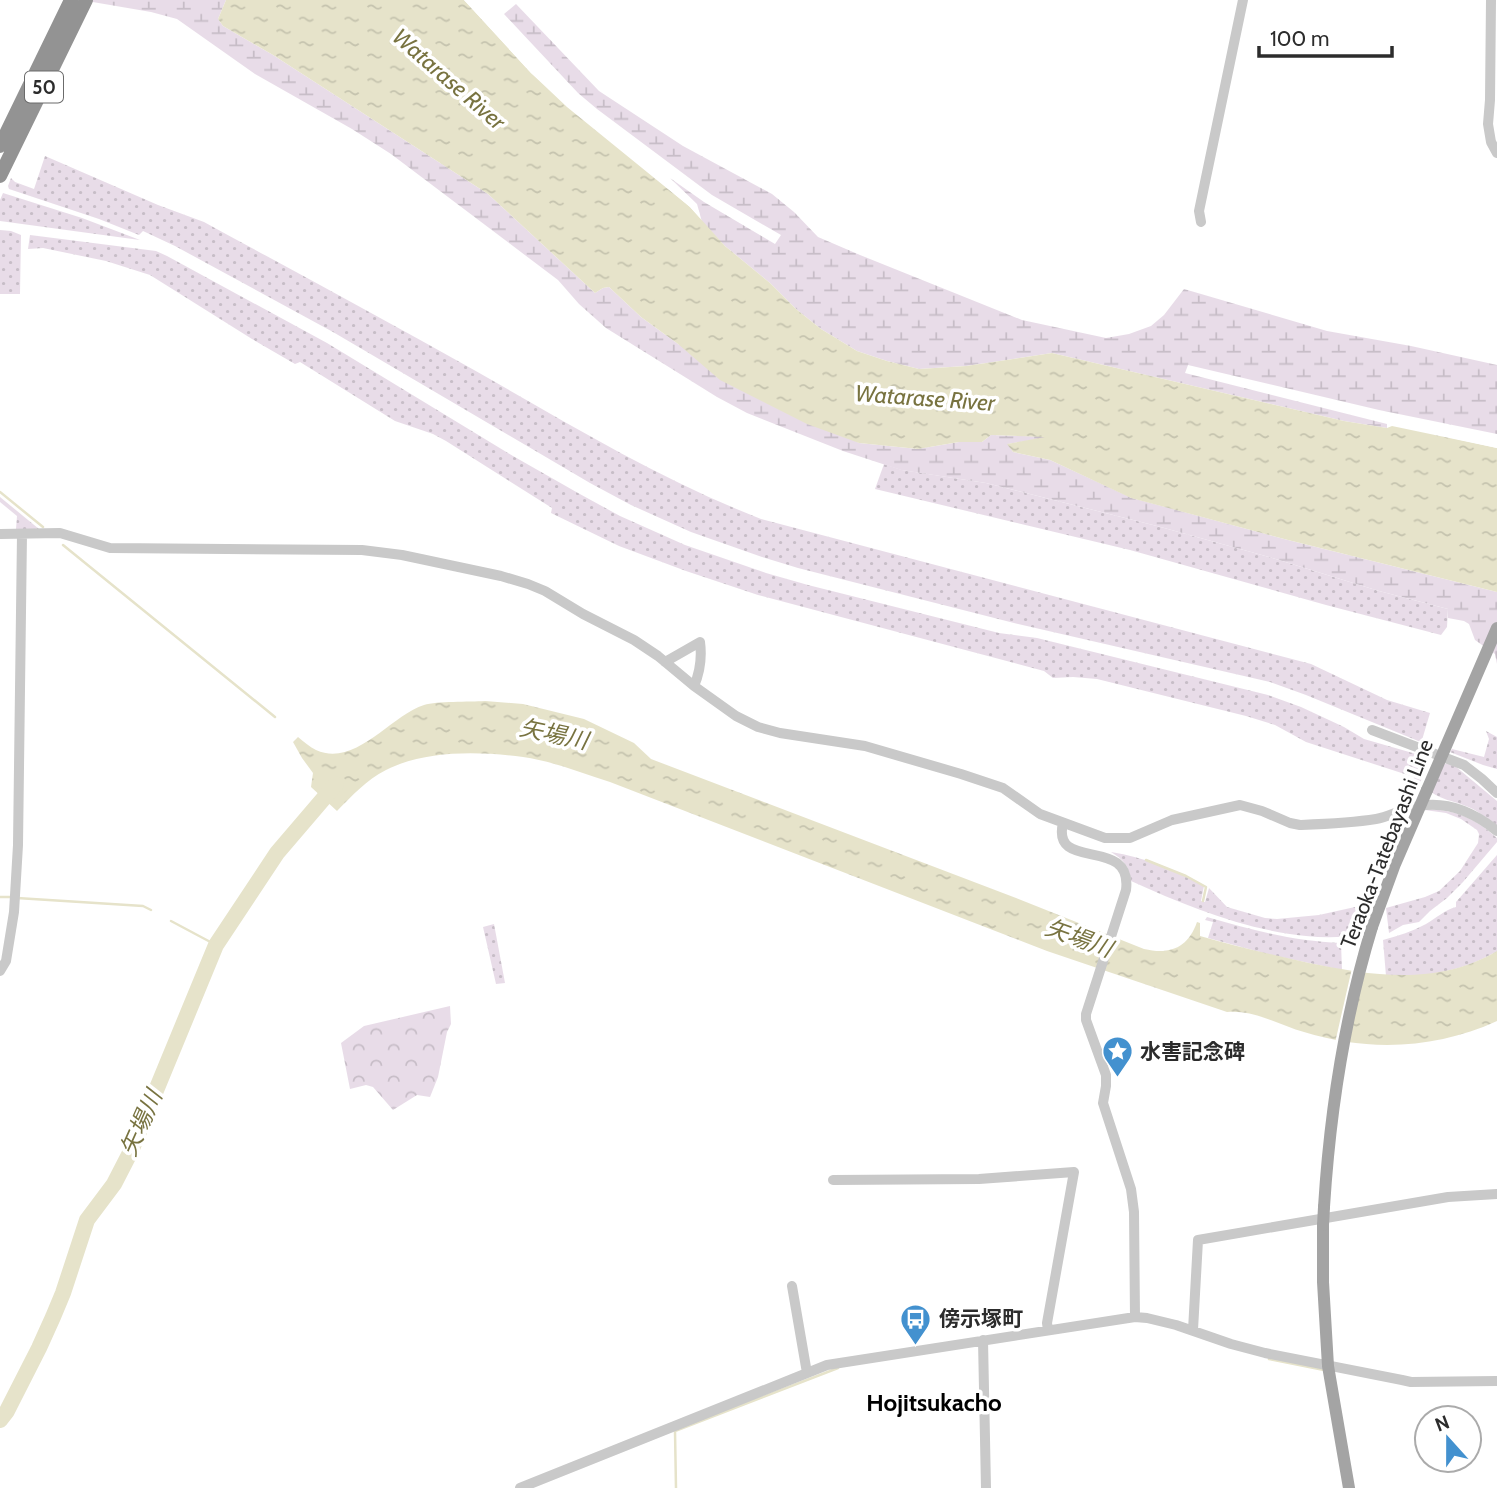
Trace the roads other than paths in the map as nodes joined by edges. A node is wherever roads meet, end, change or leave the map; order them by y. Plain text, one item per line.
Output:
1 (71, 0) edge
2 (86, 0) edge
3 (1243, 0) edge
4 (1491, 0) edge
5 (1493, 60) edge
6 (0, 146) edge
7 (1497, 153) edge
8 (1, 175) edge
9 (1201, 222) dead end
10 (0, 534) edge
11 (22, 534) junction
12 (1497, 628) edge
13 (664, 662) junction
14 (694, 686) junction
15 (1371, 730) dead end
16 (1442, 753) junction
17 (1497, 793) edge
18 (1063, 823) junction
19 (1497, 831) edge
20 (0, 971) edge
21 (833, 1180) dead end
22 (1497, 1194) edge
23 (792, 1286) dead end
24 (1135, 1317) junction
25 (1048, 1330) junction
26 (1193, 1331) junction
27 (983, 1340) junction
28 (1328, 1366) junction
29 (807, 1373) junction
30 (1497, 1381) edge
31 (520, 1488) edge
32 (986, 1488) edge
33 (1349, 1488) edge

1 - 6 highway, 50
2 - 8 highway, 50
3 - 9 street
4 - 5 street
5 - 7 street
10 - 11 street
11 - 13 street
11 - 20 street
12 - 16 main road, Teraoka-Tatebayashi Line
13 - 14 street
13 - 14 street
14 - 18 street
15 - 16 street
16 - 17 street
16 - 28 main road, Teraoka-Tatebayashi Line, bridge
18 - 19 street
18 - 24 street
21 - 25 street
22 - 26 street
23 - 29 street
24 - 25 street
24 - 26 street
25 - 27 street
26 - 28 street
27 - 29 street
27 - 32 street
28 - 30 street
28 - 33 main road
29 - 31 street

